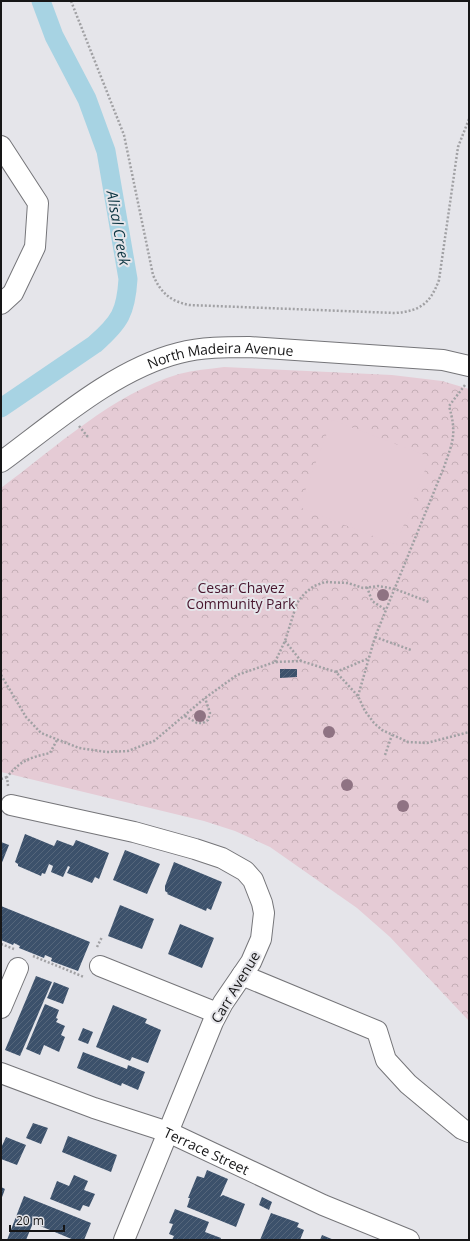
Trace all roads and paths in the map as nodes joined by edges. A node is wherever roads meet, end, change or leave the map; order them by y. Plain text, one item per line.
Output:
1 (71, 1) edge
2 (469, 119) edge
3 (1, 146) edge
4 (1, 304) edge
5 (468, 375) edge
6 (1, 462) edge
7 (366, 587) junction
8 (395, 589) junction
9 (429, 602) dead end
10 (386, 610) junction
11 (375, 637) junction
12 (285, 641) junction
13 (411, 650) dead end
14 (368, 659) junction
15 (301, 661) junction
16 (275, 662) junction
17 (336, 672) junction
18 (1, 675) edge
19 (358, 696) junction
20 (205, 698) junction
21 (185, 716) junction
22 (469, 732) edge
23 (392, 735) junction
24 (57, 740) junction
25 (386, 755) dead end
26 (7, 776) junction
27 (1, 779) edge
28 (11, 805) joint
29 (102, 937) dead end
30 (1, 944) edge
31 (21, 957) junction
32 (94, 964) junction
33 (242, 975) junction
34 (1, 1008) edge
35 (217, 1013) junction
36 (1, 1073) edge
37 (168, 1132) junction
38 (469, 1132) edge
39 (124, 1240) edge
40 (409, 1240) edge

1 - 2 path
3 - 4 street
5 - 6 street, North Madeira Avenue
5 - 8 path
7 - 8 path
7 - 10 path
7 - 12 path
8 - 9 path
8 - 10 path
10 - 11 path
11 - 13 path
11 - 14 path
12 - 15 path
12 - 16 path
14 - 17 path
14 - 19 path
15 - 16 path
15 - 17 path
16 - 20 path
17 - 19 path
18 - 24 path
19 - 23 path
20 - 21 path
20 - 21 path
21 - 24 path
22 - 23 path
23 - 25 path
24 - 26 path
26 - 27 path
26 - 28 path
28 - 33 street, Carr Avenue
29 - 32 path
30 - 31 path
31 - 32 path
31 - 34 street
32 - 35 street
33 - 35 street, Carr Avenue
33 - 38 street
35 - 37 street, Carr Avenue
36 - 37 street, Terrace Street
37 - 39 street, Carr Avenue
37 - 40 street, Terrace Street

